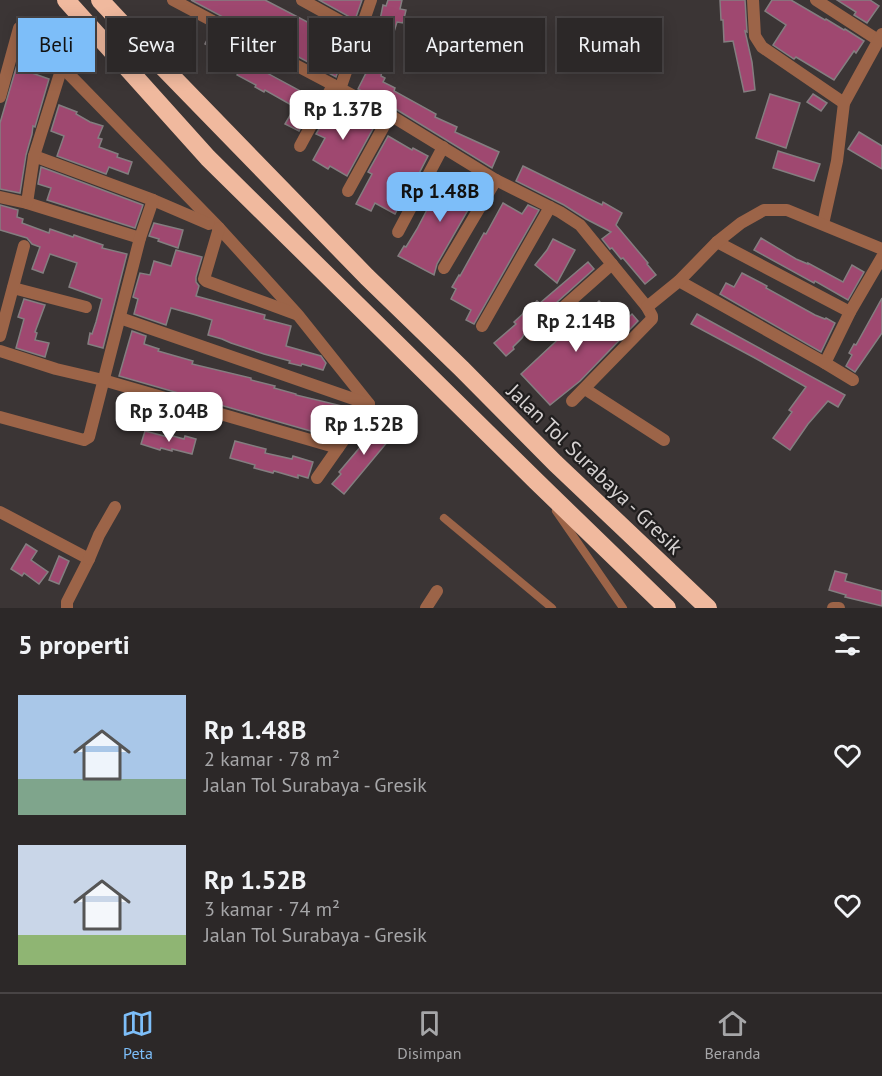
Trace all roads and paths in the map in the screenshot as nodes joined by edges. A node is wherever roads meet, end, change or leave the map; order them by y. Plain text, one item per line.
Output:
1 (66, 0) edge
2 (100, 0) edge
3 (173, 0) edge
4 (302, 0) edge
5 (371, 0) edge
6 (753, 0) edge
7 (816, 0) edge
8 (335, 18) edge
9 (365, 18) edge
10 (18, 32) edge
11 (880, 37) edge
12 (60, 72) edge
13 (67, 72) edge
14 (343, 72) edge
15 (337, 87) junction
16 (0, 97) edge
17 (844, 104) junction
18 (390, 115) junction
19 (300, 146) dead end
20 (443, 147) junction
21 (34, 156) junction
22 (496, 180) junction
23 (348, 191) dead end
24 (0, 197) edge
25 (153, 200) junction
26 (27, 203) junction
27 (550, 207) junction
28 (823, 224) junction
29 (217, 227) junction
30 (398, 232) dead end
31 (140, 238) junction
32 (717, 242) junction
33 (24, 246) dead end
34 (882, 249) edge
35 (882, 257) edge
36 (612, 264) junction
37 (444, 268) dead end
38 (679, 281) junction
39 (13, 288) junction
40 (86, 307) dead end
41 (647, 307) junction
42 (850, 312) junction
43 (298, 315) junction
44 (120, 318) junction
45 (482, 326) dead end
46 (532, 335) dead end
47 (0, 336) edge
48 (0, 351) edge
49 (825, 363) junction
50 (103, 380) junction
51 (853, 380) dead end
52 (585, 388) junction
53 (572, 401) dead end
54 (369, 404) junction
55 (0, 417) edge
56 (664, 440) dead end
57 (338, 448) junction
58 (316, 478) dead end
59 (536, 481) junction
60 (115, 507) dead end
61 (0, 512) edge
62 (444, 518) dead end
63 (89, 559) junction
64 (437, 591) dead end
65 (66, 608) edge
66 (426, 608) edge
67 (552, 608) edge
68 (623, 608) edge
69 (667, 608) edge
70 (708, 608) edge
71 (832, 608) edge
72 (839, 608) edge

1 - 59 highway
2 - 70 highway, Jalan Tol Surabaya - Gresik
3 - 15 street
4 - 8 street
5 - 9 street
6 - 17 street
7 - 11 street
10 - 16 street
11 - 17 street
12 - 21 street
13 - 29 street
14 - 15 street
15 - 18 street
15 - 19 street
17 - 28 street
18 - 20 street
18 - 23 street
20 - 22 street
20 - 30 street
21 - 25 street
21 - 26 street
22 - 27 street
22 - 37 street
24 - 26 street
25 - 29 street
25 - 31 street
26 - 31 street
27 - 36 street
27 - 45 street
28 - 32 street
28 - 34 street
29 - 43 street
29 - 43 street
31 - 44 street
32 - 38 street
32 - 42 street
33 - 39 street
35 - 42 street
36 - 41 street
36 - 46 street
38 - 41 street
38 - 49 street
39 - 40 street
39 - 47 street
41 - 52 street
42 - 49 street
43 - 54 street
44 - 50 street
44 - 54 street
48 - 50 street
49 - 51 street
50 - 55 street
50 - 57 street
52 - 53 street
52 - 56 street
54 - 57 street
57 - 58 street
59 - 68 lane
59 - 69 highway
60 - 63 street
61 - 63 street
62 - 67 lane
63 - 65 street
64 - 66 street
71 - 72 street

